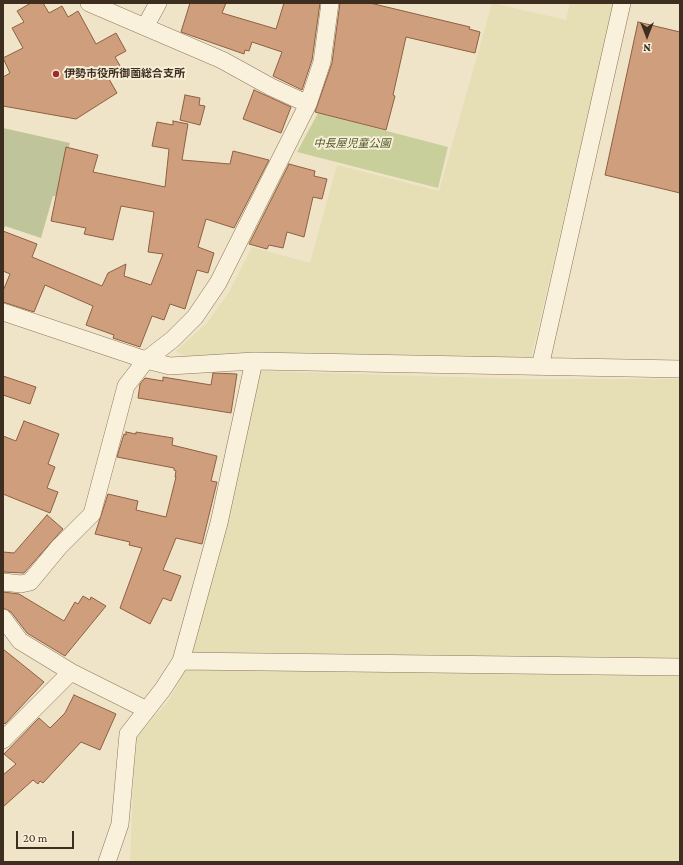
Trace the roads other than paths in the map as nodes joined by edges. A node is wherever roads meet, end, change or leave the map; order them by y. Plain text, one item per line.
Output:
1 (89, 3) edge
2 (158, 3) edge
3 (330, 3) edge
4 (622, 3) edge
5 (145, 27) junction
6 (308, 104) junction
7 (3, 313) edge
8 (146, 360) junction
9 (254, 361) junction
10 (540, 367) junction
11 (680, 369) edge
12 (3, 582) edge
13 (3, 618) edge
14 (181, 661) junction
15 (680, 667) edge
16 (71, 672) junction
17 (147, 710) junction
18 (3, 740) edge
19 (107, 862) edge

1 - 5 street
2 - 5 street
3 - 6 street
4 - 10 street
5 - 6 street
6 - 8 street
7 - 8 street
8 - 9 street
8 - 12 street
9 - 10 street
9 - 14 street
10 - 11 street
13 - 16 street
14 - 15 street
14 - 17 street
16 - 17 street
16 - 18 street
17 - 19 street

